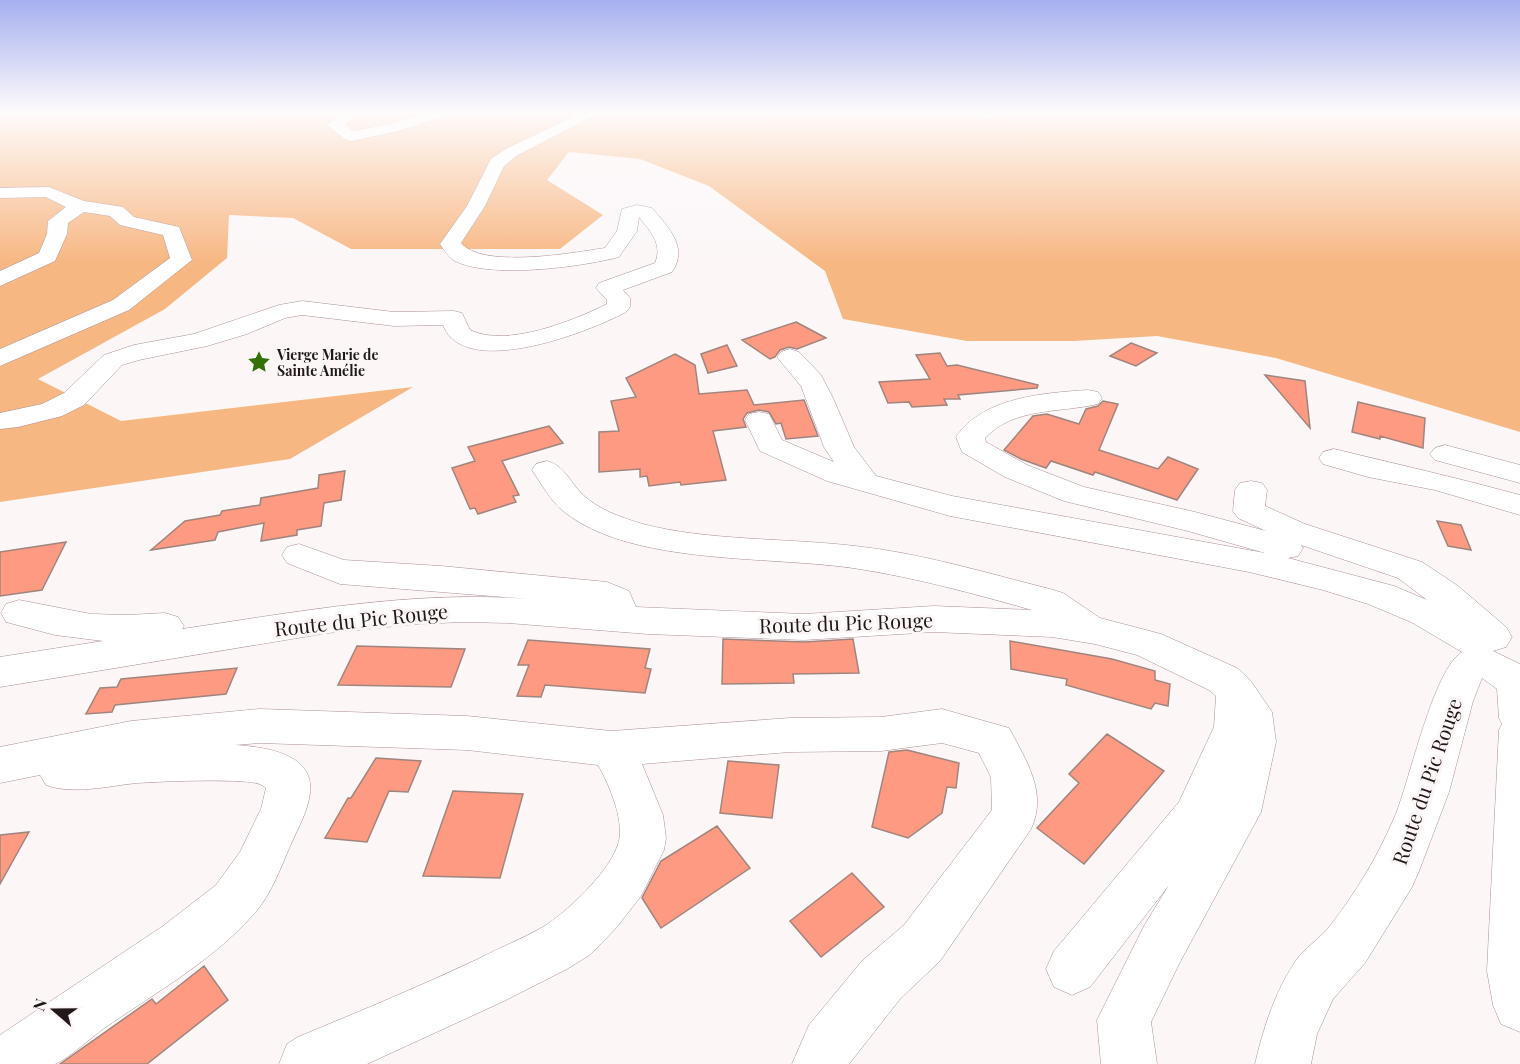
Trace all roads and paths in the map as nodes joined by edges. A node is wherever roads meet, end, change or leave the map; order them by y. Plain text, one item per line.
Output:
1 (498, 163) edge
2 (0, 193) edge
3 (80, 206) junction
4 (0, 279) edge
5 (0, 357) edge
6 (790, 357) dead end
7 (1088, 398) dead end
8 (759, 420) dead end
9 (0, 421) edge
10 (1445, 454) dead end
11 (1334, 458) dead end
12 (547, 470) dead end
13 (1520, 474) edge
14 (864, 481) junction
15 (1251, 490) dead end
16 (1520, 505) edge
17 (299, 555) dead end
18 (19, 613) dead end
19 (616, 618) junction
20 (1095, 630) junction
21 (255, 631) junction
22 (1489, 659) junction
23 (0, 672) edge
24 (1236, 691) junction
25 (1520, 718) edge
26 (1520, 730) edge
27 (611, 749) junction
28 (0, 765) edge
29 (0, 781) edge
30 (1072, 969) dead end
31 (1520, 1005) edge
32 (7, 1064) edge
33 (307, 1064) edge
34 (820, 1064) edge
35 (1129, 1064) edge
36 (1283, 1064) edge

1 - 9 street
2 - 3 street
3 - 4 street
3 - 5 street
6 - 14 street
7 - 22 street
8 - 14 street
10 - 13 street
11 - 16 street
12 - 20 street
14 - 22 street
15 - 22 street
17 - 19 street
18 - 21 street
19 - 20 street, Route du Pic Rouge
19 - 21 street, Route du Pic Rouge
20 - 24 street, Route du Pic Rouge
21 - 23 street, Route du Pic Rouge
22 - 25 street
22 - 36 street, Route du Pic Rouge
24 - 30 street
24 - 35 street, Route du Pic Rouge
26 - 31 street
27 - 28 street
27 - 33 street
27 - 34 street
29 - 32 street

